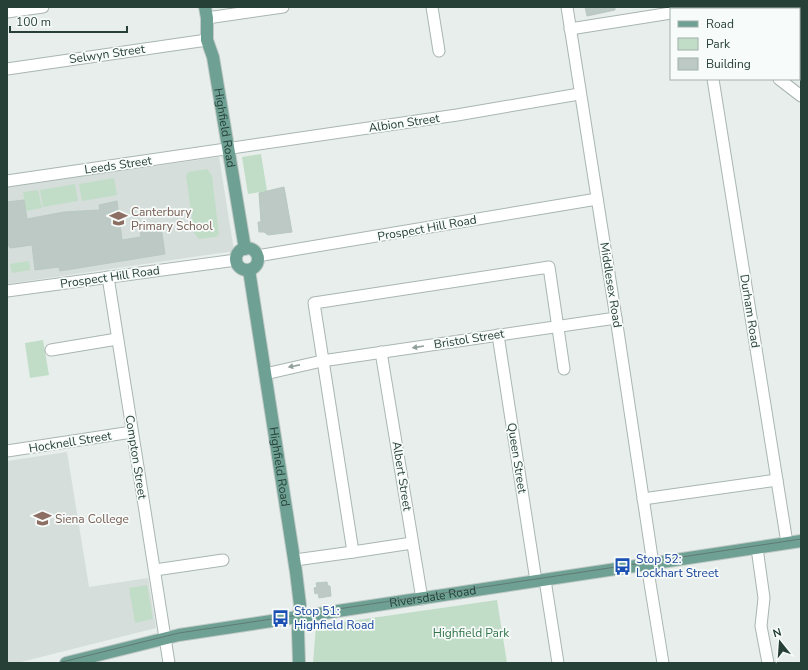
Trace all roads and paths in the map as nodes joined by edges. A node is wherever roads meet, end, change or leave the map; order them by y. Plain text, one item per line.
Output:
1 (43, 7) edge
2 (283, 7) edge
3 (432, 7) edge
4 (567, 7) edge
5 (7, 12) edge
6 (206, 13) edge
7 (670, 14) edge
8 (570, 29) junction
9 (207, 40) junction
10 (439, 51) dead end
11 (7, 69) edge
12 (713, 80) edge
13 (780, 80) edge
14 (579, 94) junction
15 (801, 96) edge
16 (228, 149) junction
17 (7, 181) edge
18 (596, 199) junction
19 (245, 249) junction
20 (257, 256) junction
21 (236, 260) junction
22 (249, 270) junction
23 (108, 276) junction
24 (7, 291) edge
25 (616, 318) junction
26 (558, 326) junction
27 (498, 335) junction
28 (117, 339) junction
29 (51, 350) dead end
30 (382, 352) junction
31 (322, 361) junction
32 (564, 369) dead end
33 (265, 374) junction
34 (132, 432) junction
35 (7, 451) edge
36 (777, 480) junction
37 (643, 499) junction
38 (801, 541) edge
39 (412, 543) junction
40 (787, 543) junction
41 (757, 548) junction
42 (354, 552) junction
43 (223, 560) dead end
44 (295, 560) junction
45 (650, 564) junction
46 (155, 570) junction
47 (541, 581) junction
48 (422, 599) junction
49 (299, 617) junction
50 (165, 638) junction
51 (66, 663) edge
52 (169, 663) edge
53 (299, 663) edge
54 (558, 663) edge
55 (663, 663) edge
56 (768, 663) edge

1 - 5 street
2 - 6 street
3 - 10 street
4 - 8 street, Middlesex Road
6 - 9 main road, Highfield Road
7 - 8 street
8 - 14 street, Middlesex Road
9 - 11 street, Selwyn Street
9 - 16 main road, Highfield Road
12 - 36 street, Durham Road
13 - 15 street
14 - 16 street, Albion Street
14 - 18 street, Middlesex Road
16 - 17 street, Leeds Street
16 - 19 main road, Highfield Road
18 - 20 street, Prospect Hill Road
18 - 25 street, Middlesex Road
19 - 20 main road
19 - 21 main road
20 - 22 main road
21 - 22 main road
21 - 23 street, Prospect Hill Road
22 - 33 main road, Highfield Road
23 - 24 street, Prospect Hill Road
23 - 28 street, Compton Street
25 - 26 street, Bristol Street
25 - 37 street, Middlesex Road
26 - 27 street, Bristol Street
26 - 31 street
26 - 32 street
27 -> 30 street, Bristol Street
27 - 47 street, Queen Street
28 - 29 street
28 - 34 street, Compton Street
30 - 31 street, Bristol Street
30 - 39 street, Albert Street
31 -> 33 street, Bristol Street
31 - 42 street
33 - 44 main road, Highfield Road
34 - 35 street, Hocknell Street
34 - 46 street, Compton Street
36 - 37 street
36 - 40 street, Durham Road
37 - 45 street, Middlesex Road
38 - 40 main road, Riversdale Road
39 - 42 street
39 - 48 street, Albert Street
40 - 41 main road, Riversdale Road
41 - 45 main road, Riversdale Road
41 - 56 street
42 - 44 street
43 - 46 street
44 - 49 main road, Highfield Road
45 - 47 main road, Riversdale Road
45 - 55 street, Middlesex Road
46 - 50 street, Compton Street
47 - 48 main road, Riversdale Road
47 - 54 street, Queen Street
48 - 49 main road, Riversdale Road
49 - 50 main road, Riversdale Road
49 - 53 main road, Highfield Road
50 - 51 main road, Riversdale Road
50 - 52 street, Compton Street

